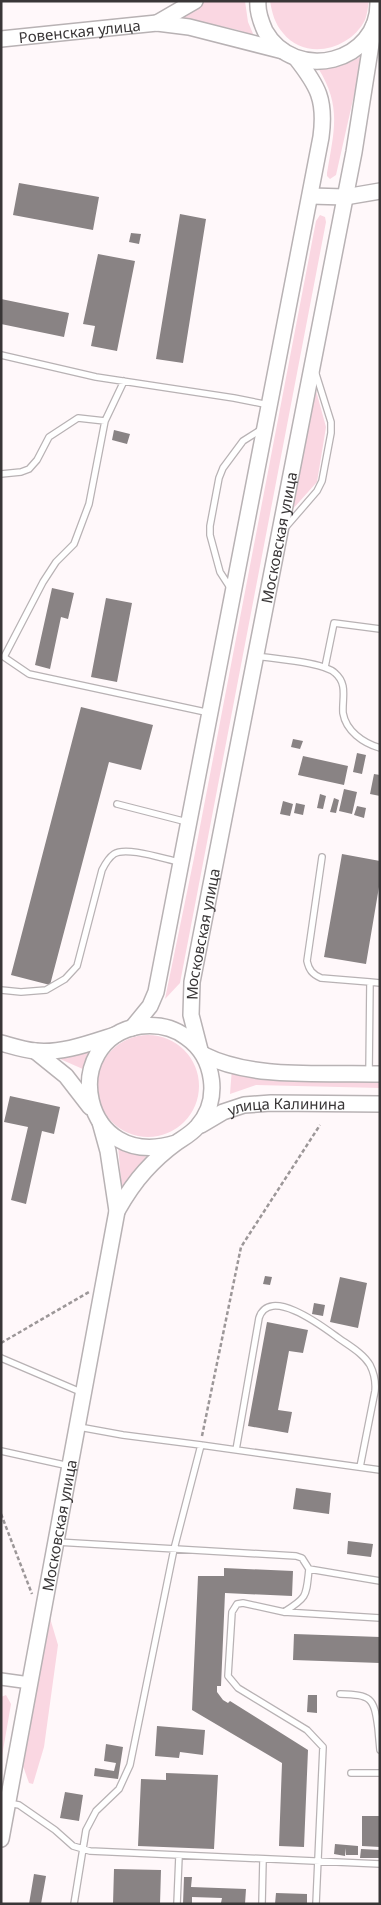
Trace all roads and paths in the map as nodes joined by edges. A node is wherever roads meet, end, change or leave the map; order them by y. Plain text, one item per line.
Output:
1 (196, 1) edge
2 (258, 1) edge
3 (378, 4) edge
4 (157, 23) junction
5 (374, 25) junction
6 (1, 38) edge
7 (283, 51) junction
8 (296, 58) junction
9 (380, 191) edge
10 (311, 196) junction
11 (345, 197) junction
12 (1, 355) edge
13 (312, 362) junction
14 (124, 381) junction
15 (270, 405) junction
16 (105, 420) junction
17 (266, 426) junction
18 (1, 474) edge
19 (279, 536) junction
20 (233, 593) junction
21 (380, 629) edge
22 (3, 656) edge
23 (255, 656) junction
24 (326, 666) junction
25 (210, 713) junction
26 (380, 748) edge
27 (117, 804) dead end
28 (189, 822) junction
29 (322, 857) dead end
30 (181, 863) junction
31 (370, 982) junction
32 (380, 983) edge
33 (1, 990) edge
34 (126, 1030) junction
35 (1, 1043) edge
36 (35, 1051) junction
37 (202, 1052) junction
38 (374, 1074) edge
39 (380, 1104) edge
40 (98, 1119) junction
41 (320, 1125) dead end
42 (197, 1127) junction
43 (176, 1143) junction
44 (117, 1211) junction
45 (103, 1284) junction
46 (1, 1343) edge
47 (1, 1358) edge
48 (83, 1393) junction
49 (76, 1427) junction
50 (201, 1445) junction
51 (236, 1450) junction
52 (1, 1451) edge
53 (69, 1466) junction
54 (360, 1467) junction
55 (380, 1470) edge
56 (1, 1514) edge
57 (55, 1542) junction
58 (174, 1549) junction
59 (309, 1569) junction
60 (380, 1581) edge
61 (284, 1612) junction
62 (42, 1616) junction
63 (380, 1618) edge
64 (1, 1678) edge
65 (30, 1683) junction
66 (340, 1694) dead end
67 (379, 1728) edge
68 (380, 1750) edge
69 (351, 1773) dead end
70 (380, 1773) edge
71 (8, 1803) junction
72 (1, 1839) edge
73 (82, 1849) junction
74 (179, 1856) junction
75 (263, 1860) junction
76 (318, 1862) junction
77 (380, 1864) edge
78 (74, 1904) edge
79 (177, 1904) edge
80 (262, 1904) edge
81 (316, 1904) edge

1 - 4 main road, Ровенская улица
2 - 7 main road
3 - 5 main road, Московская улица
4 - 6 main road, Ровенская улица
4 - 7 main road, Ровенская улица
5 - 8 main road
5 - 11 main road, Московская улица
7 - 8 main road
8 - 10 main road
9 - 11 main road
10 - 11 main road
10 - 15 main road
11 - 13 main road, Московская улица
12 - 14 lane
13 - 19 main road, Московская улица
13 - 19 lane
14 - 15 lane
14 - 16 lane
15 - 17 main road
16 - 18 lane
16 - 22 lane
17 - 20 main road
17 - 20 lane
19 - 23 main road, Московская улица
20 - 25 main road
21 - 24 lane
22 - 25 lane
23 - 24 lane
23 - 37 main road, Московская улица
24 - 26 lane
25 - 28 main road
27 - 28 lane
28 - 30 main road
29 - 31 lane
30 - 33 lane
30 - 34 main road
31 - 32 lane
31 - 38 lane
34 - 36 main road
34 - 37 main road
34 - 40 main road
35 - 36 main road
36 - 40 main road
37 - 38 main road, улица Калинина
37 - 42 main road
39 - 42 main road, улица Калинина
40 - 43 main road
40 - 44 main road, Московская улица
41 - 50 path
42 - 43 main road
43 - 44 main road, Московская улица
44 - 45 main road, Московская улица
45 - 46 path
45 - 48 main road, Московская улица
47 - 48 lane
48 - 49 main road, Московская улица
49 - 50 lane
49 - 53 main road, Московская улица
50 - 51 lane
50 - 58 lane
51 - 54 lane
51 - 54 lane
52 - 53 lane
53 - 57 main road, Московская улица
54 - 55 lane
56 - 62 path
57 - 58 lane
57 - 62 main road, Московская улица
58 - 59 lane
58 - 73 lane
59 - 60 lane
59 - 61 lane
61 - 63 lane
61 - 76 lane
62 - 65 main road, Московская улица
64 - 65 street
65 - 71 main road, Московская улица
66 - 67 lane
67 - 68 lane
69 - 70 lane
71 - 72 main road, Московская улица
71 - 73 lane
73 - 74 lane
73 - 78 lane
74 - 75 lane
74 - 79 lane
75 - 76 lane
75 - 80 lane
76 - 77 lane
76 - 81 lane

